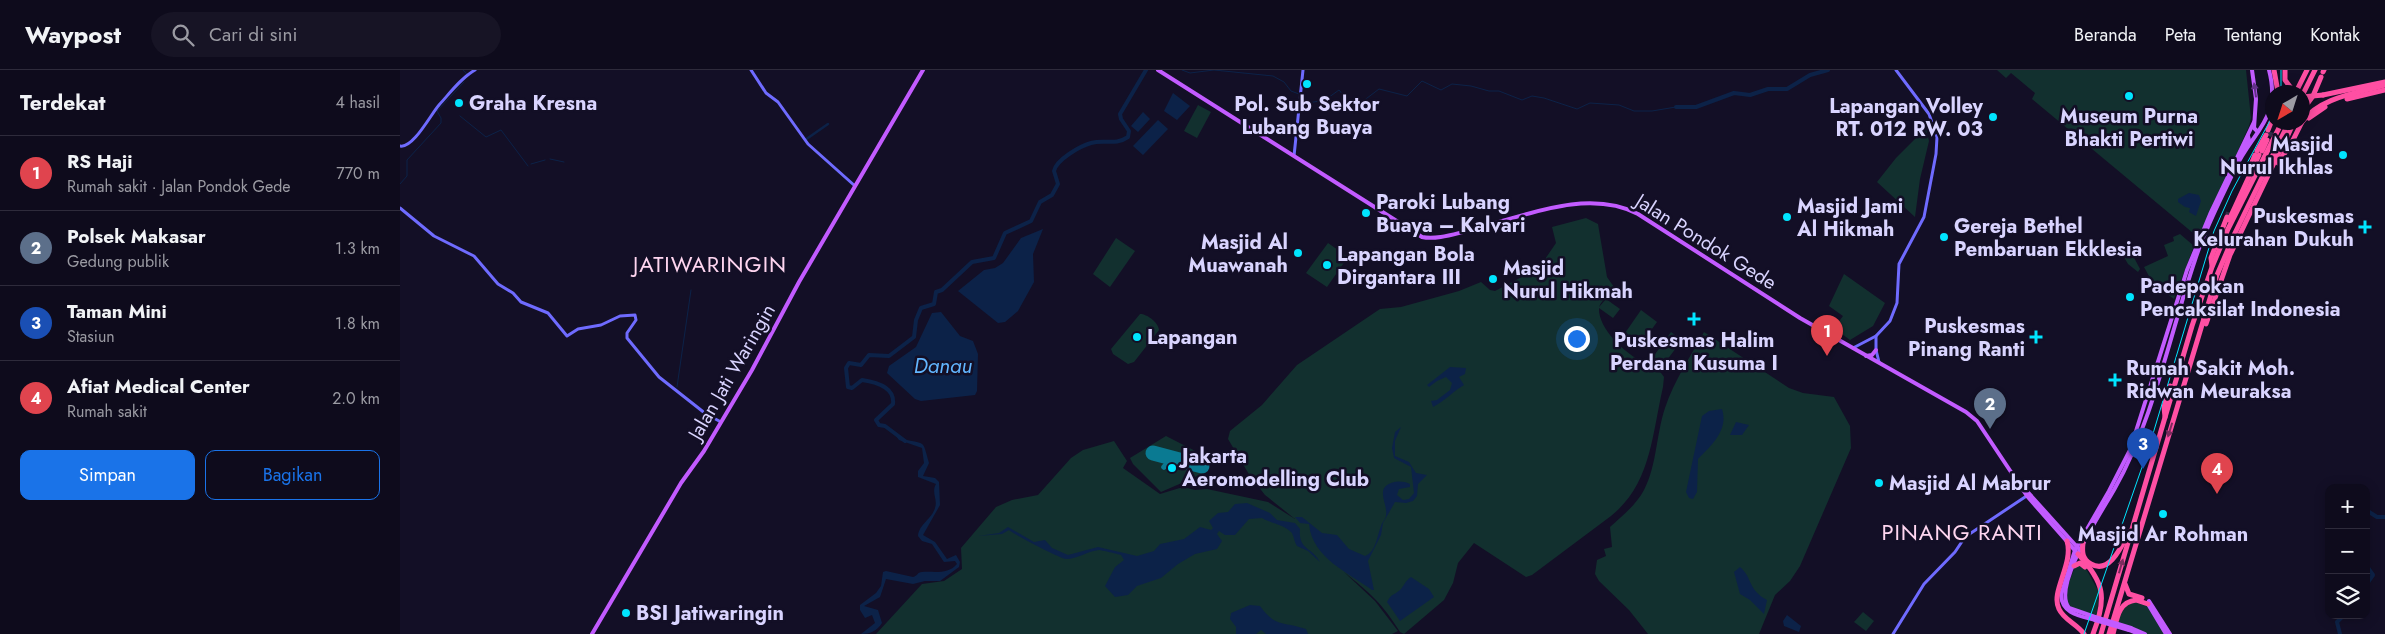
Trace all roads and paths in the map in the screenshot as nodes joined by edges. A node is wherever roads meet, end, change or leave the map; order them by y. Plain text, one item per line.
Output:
1 (475, 70) edge
2 (751, 70) edge
3 (923, 70) edge
4 (1158, 70) edge
5 (1303, 70) edge
6 (1896, 70) edge
7 (2252, 70) edge
8 (2270, 70) edge
9 (2274, 70) edge
10 (2285, 70) edge
11 (2307, 70) edge
12 (2315, 70) edge
13 (2323, 73) edge
14 (2385, 84) edge
15 (2277, 85) edge
16 (2290, 85) edge
17 (2299, 85) edge
18 (2308, 85) edge
19 (2385, 90) edge
20 (2310, 96) edge
21 (2310, 100) edge
22 (2310, 113) edge
23 (2310, 117) edge
24 (2254, 122) junction
25 (2270, 130) tunnel mouth
26 (2278, 130) edge
27 (2285, 130) edge
28 (2292, 130) edge
29 (2297, 130) edge
30 (2258, 131) junction
31 (2249, 134) junction
32 (2289, 141) junction
33 (400, 146) edge
34 (2258, 153) junction
35 (1293, 155) junction
36 (2237, 163) junction
37 (855, 186) junction
38 (400, 208) edge
39 (2218, 240) junction
40 (2212, 266) junction
41 (2192, 326) junction
42 (2201, 330) junction
43 (1876, 336) junction
44 (2184, 340) dead end
45 (1859, 345) junction
46 (1853, 349) junction
47 (1876, 350) junction
48 (1863, 355) junction
49 (1879, 363) junction
50 (2170, 386) dead end
51 (2165, 420) junction
52 (721, 422) junction
53 (2028, 495) junction
54 (2135, 520) junction
55 (2068, 540) junction
56 (2082, 540) junction
57 (2077, 550) junction
58 (2074, 566) junction
59 (2125, 581) junction
60 (2149, 602) junction
61 (2095, 619) junction
62 (2130, 629) junction
63 (592, 634) edge
64 (1893, 634) edge
65 (2084, 634) edge
66 (2094, 634) edge
67 (2101, 634) edge
68 (2109, 634) edge
69 (2113, 634) edge
70 (2139, 634) edge
71 (2145, 634) edge
72 (2168, 634) edge

1 - 33 street
2 - 37 street
3 - 37 main road, Jalan Jati Waringin
4 - 35 main road, Jalan Pondok Gede
5 - 35 street
6 - 43 street
24 -> 7 main road
8 - 30 main road
9 - 15 highway
10 - 16 highway
11 - 17 highway
12 - 18 highway
13 - 21 highway
14 - 20 highway, bridge
14 - 22 highway
19 - 23 highway
24 - 30 main road
24 - 31 main road
25 - 34 highway
26 - 40 highway
27 - 42 highway
28 - 32 highway
29 - 32 highway
30 - 31 main road
30 - 36 main road
31 - 36 main road
31 - 56 main road
32 - 42 highway
34 - 39 highway
34 - 39 highway
35 - 46 main road, Jalan Pondok Gede
36 - 56 main road
37 - 52 main road, Jalan Jati Waringin
38 - 52 street
39 - 40 highway
40 - 41 highway
41 - 44 highway
41 - 51 highway
42 -> 59 highway
43 - 45 street
43 - 47 street
45 - 46 street
45 - 48 main road
46 - 48 main road, Jalan Pondok Gede
47 - 48 main road
47 - 49 street
48 - 49 main road, Jalan Pondok Gede
49 - 53 main road, Jalan Pondok Gede
50 - 51 highway
51 - 54 highway
52 - 63 main road, Jalan Jati Waringin
53 - 55 main road, Jalan Pondok Gede
53 - 55 main road, Jalan Pondok Gede
53 - 64 street
54 - 56 highway
67 -> 54 highway
55 - 56 main road
55 - 57 main road, Jalan Pondok Gede
55 - 65 highway
56 - 57 main road
57 - 58 main road
57 - 61 main road
57 - 66 highway
58 - 61 main road
58 - 66 highway
59 - 60 highway
59 - 68 highway
60 - 69 highway
60 - 72 main road
61 - 62 main road, bridge
62 - 70 main road
62 - 71 main road

